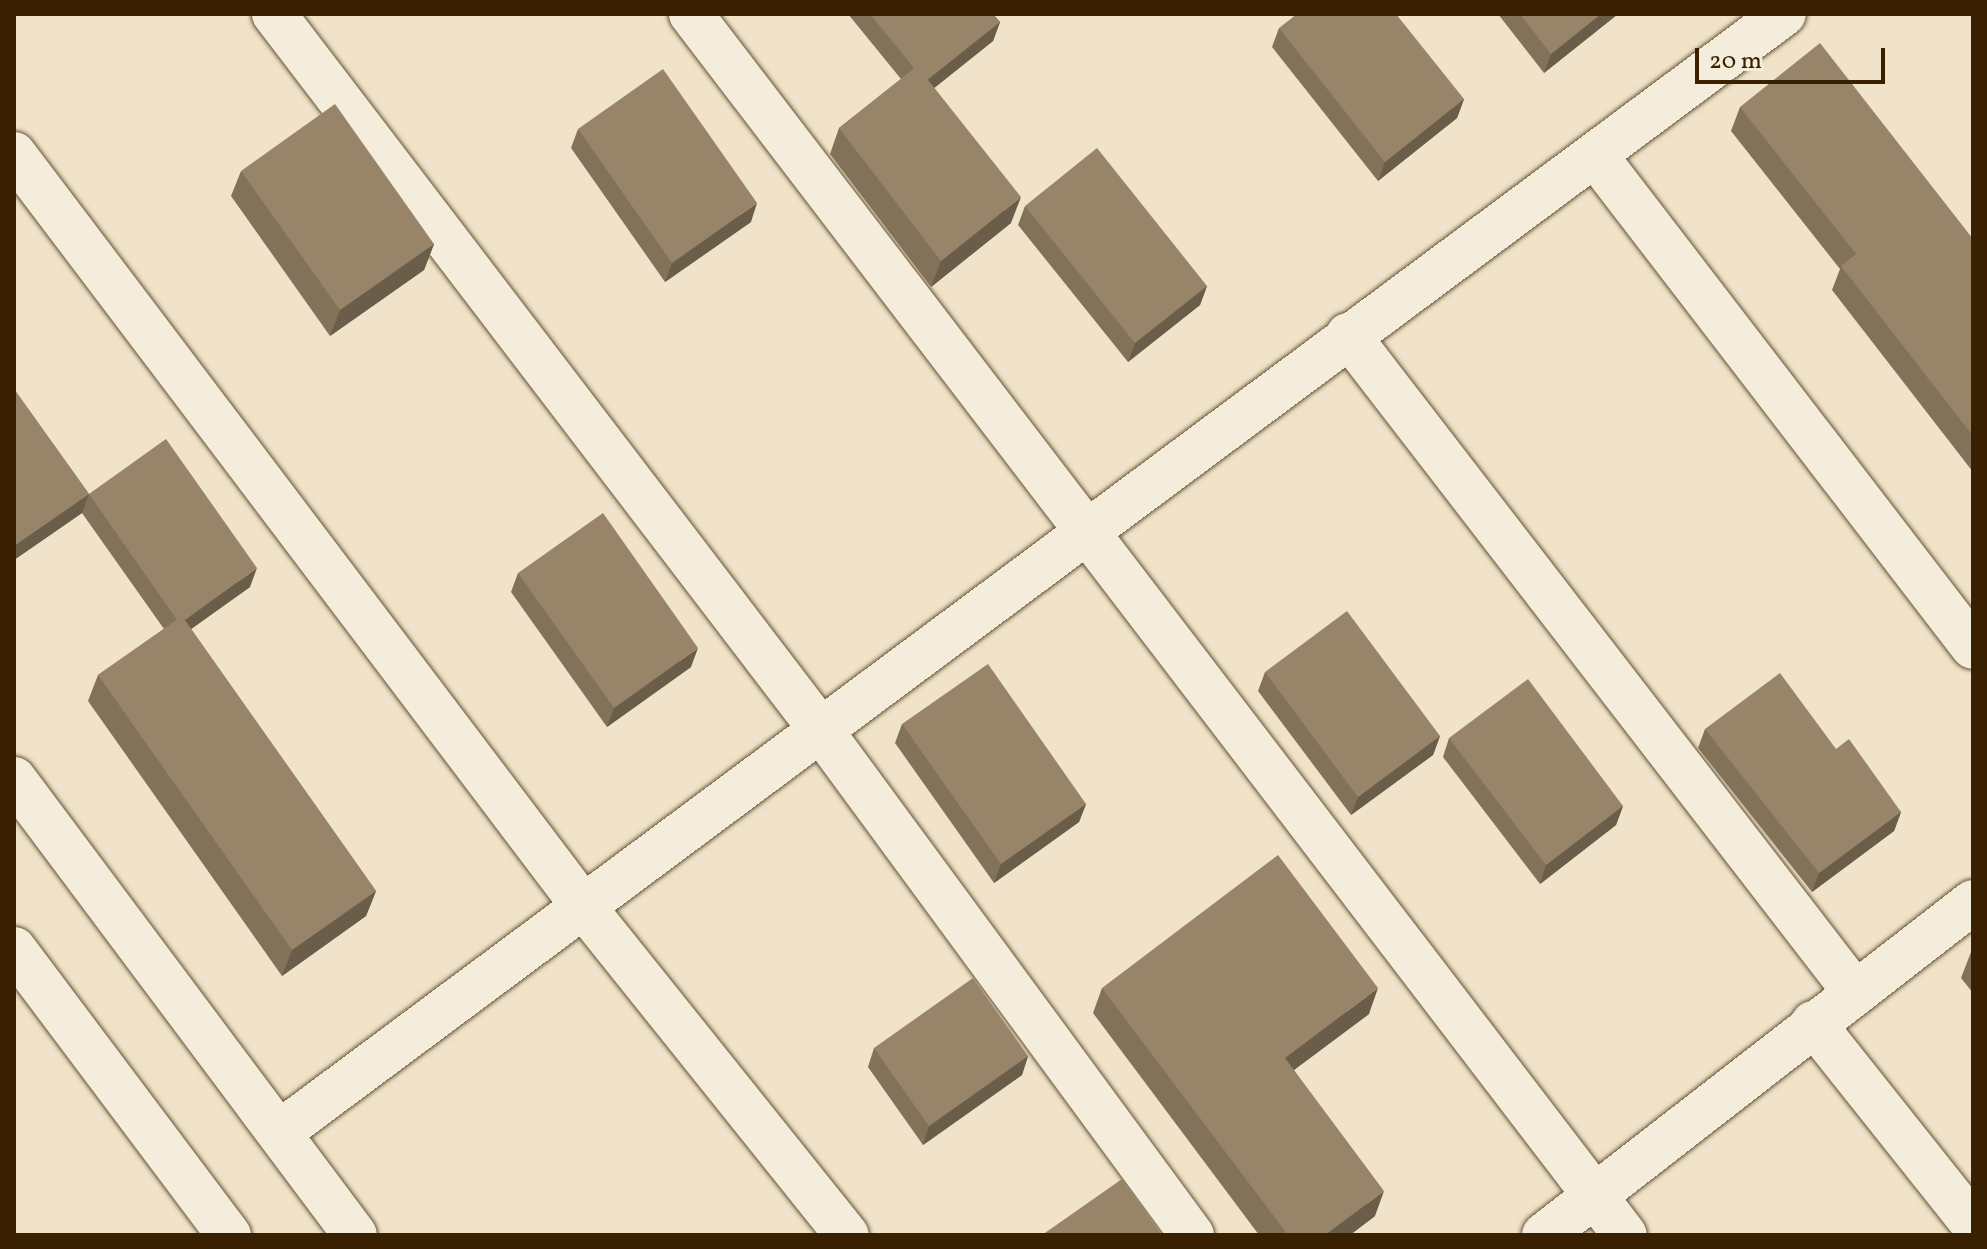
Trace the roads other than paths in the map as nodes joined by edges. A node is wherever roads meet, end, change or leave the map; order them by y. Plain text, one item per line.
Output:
1 (274, 14) edge
2 (691, 14) edge
3 (1784, 14) edge
4 (14, 154) edge
5 (1595, 155) junction
6 (1348, 335) junction
7 (1086, 535) junction
8 (1973, 647) edge
9 (820, 729) junction
10 (14, 779) edge
11 (1973, 902) edge
12 (583, 906) junction
13 (14, 949) edge
14 (1854, 991) junction
15 (1813, 1023) junction
16 (280, 1132) junction
17 (1597, 1197) junction
18 (1973, 1224) edge
19 (210, 1228) edge
20 (355, 1235) edge
21 (847, 1235) edge
22 (1192, 1235) edge
23 (1544, 1235) edge
24 (1625, 1235) edge

1 - 9 street
2 - 7 street
3 - 5 street
4 - 12 street
5 - 6 street
5 - 8 street
6 - 7 street
6 - 14 street
7 - 9 street
7 - 17 street
9 - 12 street
9 - 22 street
10 - 16 street
11 - 14 street
12 - 16 street
12 - 21 street
13 - 19 street
14 - 15 street
15 - 17 street
15 - 18 street
16 - 20 street
17 - 23 street
17 - 24 street

